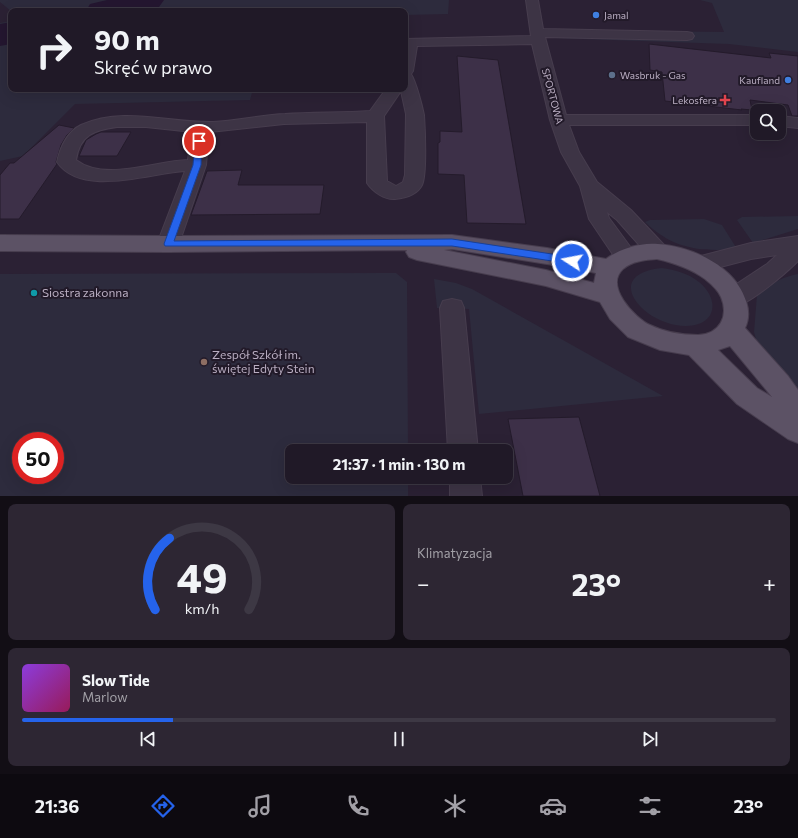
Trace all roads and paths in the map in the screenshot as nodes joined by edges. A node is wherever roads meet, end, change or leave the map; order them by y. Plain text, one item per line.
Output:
1 (532, 0) edge
2 (537, 36) junction
3 (687, 36) dead end
4 (408, 42) edge
5 (408, 88) edge
6 (392, 92) edge
7 (375, 116) junction
8 (559, 120) junction
9 (750, 120) edge
10 (786, 122) edge
11 (798, 123) edge
12 (203, 128) junction
13 (197, 165) junction
14 (590, 186) junction
15 (0, 243) edge
16 (374, 243) junction
17 (168, 244) junction
18 (798, 244) edge
19 (798, 248) edge
20 (657, 251) junction
21 (618, 262) junction
22 (701, 264) junction
23 (607, 295) junction
24 (734, 297) junction
25 (452, 308) dead end
26 (732, 331) junction
27 (696, 346) junction
28 (798, 412) edge
29 (798, 430) edge
30 (462, 444) edge
31 (465, 484) edge
32 (466, 496) edge

1 - 2 street, SPORTOWA
2 - 3 street
2 - 4 street
2 - 8 street, SPORTOWA
5 - 7 street
6 - 7 street
7 - 12 street
8 - 9 street
8 - 14 street, SPORTOWA
10 - 11 street
12 - 13 street
12 - 13 street
13 - 17 street
14 - 20 street, SPORTOWA
14 - 21 street, SPORTOWA
15 - 17 main road
16 - 17 main road
16 - 21 main road
16 - 23 main road
18 - 22 street
19 - 24 street
20 - 21 main road
20 - 22 main road
21 - 23 main road
22 - 24 main road
23 - 27 main road
24 - 26 main road
25 - 30 street
26 - 27 main road
26 - 28 main road
27 - 29 main road
31 - 32 street

